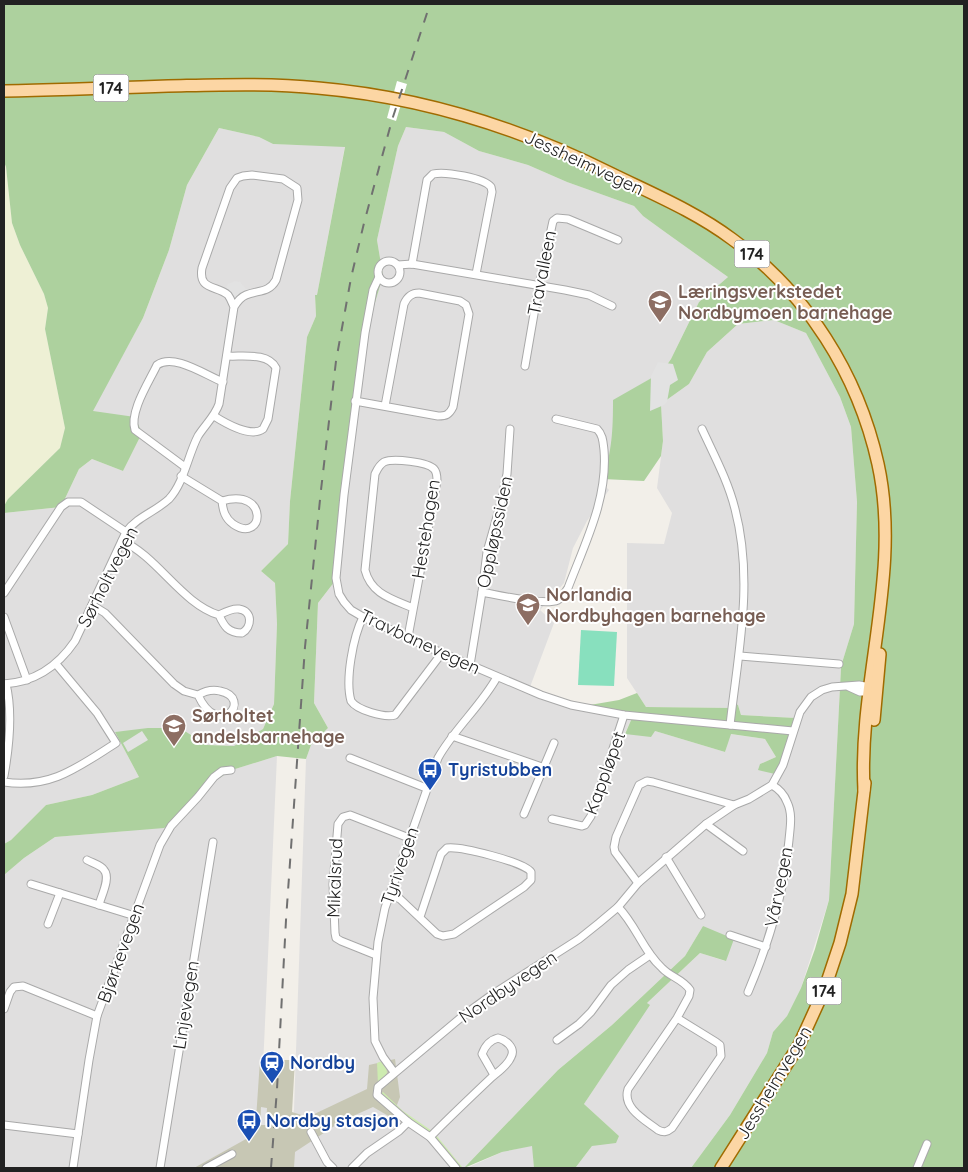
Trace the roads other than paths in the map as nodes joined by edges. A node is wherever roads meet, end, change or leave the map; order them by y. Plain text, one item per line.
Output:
1 (4, 92) edge
2 (618, 240) dead end
3 (412, 264) junction
4 (398, 265) junction
5 (476, 274) junction
6 (379, 277) junction
7 (539, 286) junction
8 (612, 306) dead end
9 (234, 307) junction
10 (227, 356) junction
11 (525, 366) dead end
12 (223, 382) junction
13 (355, 401) junction
14 (385, 406) junction
15 (214, 416) junction
16 (556, 419) dead end
17 (510, 429) dead end
18 (702, 429) dead end
19 (185, 467) junction
20 (182, 476) junction
21 (222, 501) junction
22 (126, 532) junction
23 (122, 542) junction
24 (482, 592) junction
25 (4, 593) edge
26 (92, 605) junction
27 (413, 608) junction
28 (219, 615) junction
29 (4, 617) edge
30 (363, 617) junction
31 (408, 637) junction
32 (442, 653) junction
33 (740, 656) junction
34 (56, 664) junction
35 (470, 664) junction
36 (839, 664) dead end
37 (497, 677) junction
38 (28, 680) junction
39 (5, 684) edge
40 (872, 690) junction
41 (198, 696) junction
42 (624, 715) junction
43 (730, 725) junction
44 (792, 731) junction
45 (452, 736) junction
46 (554, 743) dead end
47 (350, 758) dead end
48 (542, 767) junction
49 (231, 770) dead end
50 (4, 776) edge
51 (4, 782) edge
52 (772, 784) junction
53 (426, 788) junction
54 (734, 805) junction
55 (524, 814) dead end
56 (552, 819) dead end
57 (706, 824) junction
58 (409, 838) junction
59 (213, 842) dead end
60 (743, 851) dead end
61 (666, 857) junction
62 (86, 860) dead end
63 (638, 882) junction
64 (31, 884) dead end
65 (60, 893) junction
66 (390, 894) junction
67 (99, 905) junction
68 (618, 907) junction
69 (701, 915) dead end
70 (135, 916) junction
71 (420, 917) junction
72 (48, 924) dead end
73 (730, 935) dead end
74 (766, 947) junction
75 (376, 955) junction
76 (650, 955) junction
77 (748, 992) dead end
78 (4, 1009) edge
79 (97, 1016) junction
80 (676, 1018) junction
81 (557, 1040) dead end
82 (394, 1072) junction
83 (494, 1075) junction
84 (408, 1122) junction
85 (4, 1125) edge
86 (311, 1132) dead end
87 (78, 1134) junction
88 (430, 1137) junction
89 (927, 1144) dead end
90 (232, 1154) dead end
91 (73, 1168) edge
92 (160, 1168) edge
93 (206, 1168) edge
94 (333, 1168) edge
95 (352, 1168) edge
96 (456, 1168) edge
97 (721, 1168) edge
98 (917, 1168) edge

1 - 40 main road, Jessheimvegen / 174
2 - 7 street, Travalleen
3 - 4 street
3 - 5 street
3 - 5 street
4 - 6 street
4 - 6 street
5 - 7 street
6 - 13 street, Travbanevegen
7 - 8 street
7 - 11 street, Travalleen
9 - 9 street
9 - 10 street, Sørholtvegen
10 - 12 street, Sørholtvegen
10 - 15 street
12 - 15 street, Sørholtvegen
12 - 19 street
13 - 14 street
13 - 30 street, Travbanevegen
14 - 14 street
15 - 19 street, Sørholtvegen
16 - 24 street
17 - 24 street, Oppløpssiden
18 - 33 street
19 - 20 street, Sørholtvegen
20 - 21 street
20 - 22 street, Sørholtvegen
21 - 21 street
22 - 23 street, Sørholtvegen
22 - 25 street
23 - 26 street, Sørholtvegen
23 - 28 street
24 - 35 street, Oppløpssiden
26 - 34 street, Sørholtvegen
26 - 41 street
27 - 27 street, Hestehagen
27 - 31 street, Hestehagen
28 - 28 street
29 - 38 street
30 - 31 street, Travbanevegen
30 - 32 street
31 - 32 street, Travbanevegen
32 - 35 street, Travbanevegen
33 - 36 street
33 - 43 street
34 - 38 street, Sørholtvegen
34 - 51 street
35 - 37 street, Travbanevegen
37 - 42 street, Travbanevegen
37 - 45 street, Tyrivegen
38 - 39 street, Sørholtvegen
39 - 50 street
40 - 44 street, Nordbyvegen
40 - 97 main road, Jessheimvegen / 174
41 - 41 street
42 - 43 street, Travbanevegen
42 - 56 street, Kappløpet
43 - 44 street, Travbanevegen
44 - 52 street, Nordbyvegen
45 - 48 street
45 - 53 street, Tyrivegen
46 - 48 street
47 - 53 street
48 - 55 street
49 - 70 street, Bjørkevegen
52 - 54 street, Nordbyvegen
52 - 74 street, Vårvegen
53 - 58 street, Tyrivegen
54 - 57 street, Nordbyvegen
54 - 63 street
57 - 60 street
57 - 61 street, Nordbyvegen
58 - 66 street, Tyrivegen
58 - 75 street, Mikalsrud
59 - 92 street, Linjevegen
61 - 63 street, Nordbyvegen
61 - 69 street
62 - 67 street
63 - 68 street, Nordbyvegen
64 - 65 street
65 - 67 street
65 - 72 street
66 - 71 street
66 - 75 street, Tyrivegen
67 - 70 street
68 - 76 street
68 - 82 street, Nordbyvegen
70 - 79 street, Bjørkevegen
71 - 71 street
73 - 74 street
74 - 77 street, Vårvegen
75 - 82 street, Tyrivegen
76 - 80 street
76 - 81 street
78 - 79 street
79 - 87 street, Bjørkevegen
80 - 80 street
82 - 84 street, Nordbyvegen
83 - 83 street
83 - 88 street
84 - 88 street
84 - 95 street
85 - 87 street
86 - 94 street
87 - 91 street, Bjørkevegen
88 - 96 street
89 - 98 street
90 - 93 street

